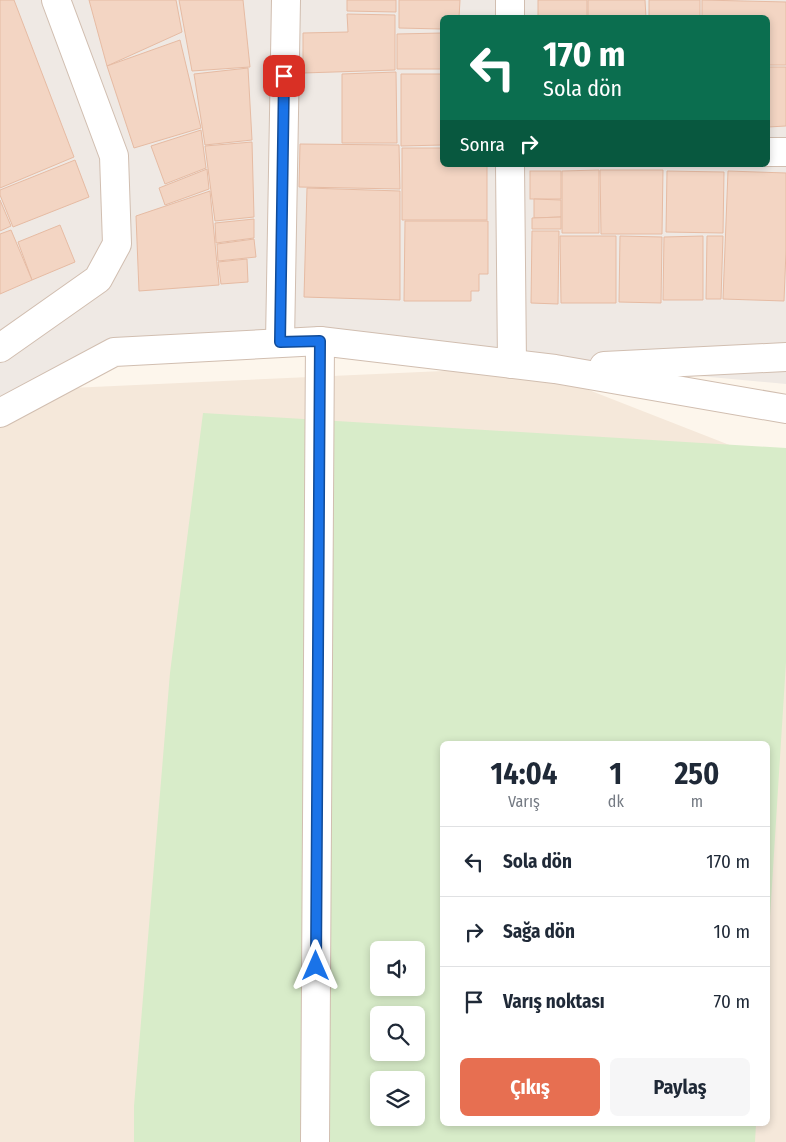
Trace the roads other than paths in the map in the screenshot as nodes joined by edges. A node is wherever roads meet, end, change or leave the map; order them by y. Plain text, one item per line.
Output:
1 (56, 0) edge
2 (286, 0) edge
3 (510, 0) edge
4 (510, 15) edge
5 (770, 152) edge
6 (786, 152) edge
7 (510, 167) edge
8 (320, 341) junction
9 (280, 342) junction
10 (0, 348) edge
11 (786, 356) edge
12 (512, 364) junction
13 (555, 369) junction
14 (786, 409) edge
15 (0, 413) edge
16 (315, 1142) edge

1 - 10 street
2 - 9 street
3 - 4 street
5 - 6 street
7 - 12 street
8 - 9 street
8 - 12 street
8 - 16 street
9 - 15 street
11 - 13 street
12 - 13 street
13 - 14 street

